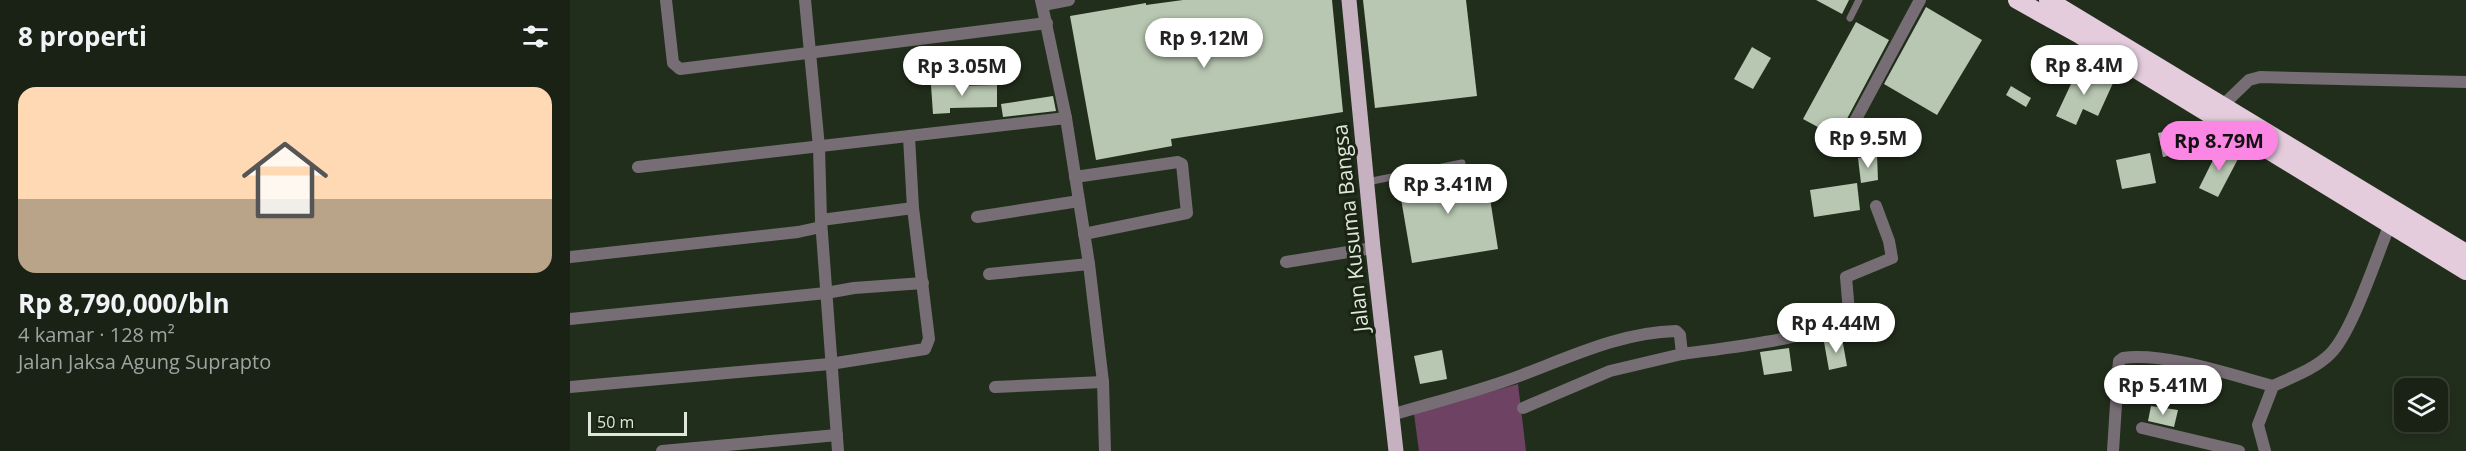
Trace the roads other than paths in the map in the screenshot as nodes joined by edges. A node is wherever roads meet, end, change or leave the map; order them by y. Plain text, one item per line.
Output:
1 (666, 0) edge
2 (806, 0) edge
3 (1069, 0) edge
4 (1349, 0) edge
5 (1859, 0) edge
6 (1920, 0) edge
7 (2017, 0) edge
8 (2048, 0) edge
9 (1042, 2) edge
10 (1850, 18) dead end
11 (1047, 23) junction
12 (809, 53) junction
13 (2466, 82) edge
14 (2222, 106) junction
15 (1065, 118) junction
16 (1848, 134) dead end
17 (909, 137) junction
18 (819, 147) junction
19 (1462, 163) dead end
20 (638, 167) dead end
21 (1075, 177) junction
22 (1367, 182) junction
23 (1079, 201) junction
24 (1876, 206) dead end
25 (913, 208) junction
26 (977, 217) dead end
27 (821, 224) junction
28 (2390, 224) junction
29 (1084, 234) junction
30 (1372, 248) junction
31 (2466, 253) edge
32 (570, 257) edge
33 (1286, 262) dead end
34 (1089, 264) junction
35 (2466, 271) edge
36 (989, 274) dead end
37 (923, 283) junction
38 (826, 293) junction
39 (570, 319) edge
40 (1683, 354) junction
41 (830, 364) junction
42 (1103, 382) junction
43 (2273, 386) junction
44 (570, 387) edge
45 (995, 387) dead end
46 (1523, 408) dead end
47 (1391, 415) junction
48 (2142, 428) dead end
49 (837, 435) junction
50 (662, 451) edge
51 (838, 451) edge
52 (1105, 451) edge
53 (1396, 451) edge
54 (2113, 451) edge
55 (2239, 451) edge
56 (2265, 451) edge

1 - 12 street
2 - 12 street
3 - 9 street
4 - 22 main road, Jalan Kusuma Bangsa
5 - 10 lane
6 - 16 street
7 - 28 highway
8 - 14 highway
9 - 11 street
11 - 12 street
11 - 15 street
12 - 18 street
13 - 14 street
14 - 31 highway
15 - 17 street
15 - 21 street
17 - 18 street
17 - 25 street
18 - 20 street
18 - 27 street
19 - 22 lane
21 - 23 street
21 - 29 street
22 - 30 main road, Jalan Kusuma Bangsa
23 - 26 street
23 - 29 street
24 - 40 street
25 - 27 street
25 - 37 street
27 - 32 street
27 - 38 street
28 - 35 highway
28 - 43 street
29 - 34 street
30 - 33 street
30 - 47 main road, Jalan Kusuma Bangsa
34 - 36 street
34 - 42 street
37 - 38 street
37 - 41 street
38 - 39 street
38 - 41 street
40 - 46 street
40 - 47 street
41 - 44 street
41 - 49 street
42 - 45 street
42 - 52 street
43 - 54 street
43 - 56 street
47 - 53 main road, Jalan Kusuma Bangsa
48 - 55 street
49 - 50 street
49 - 51 street

